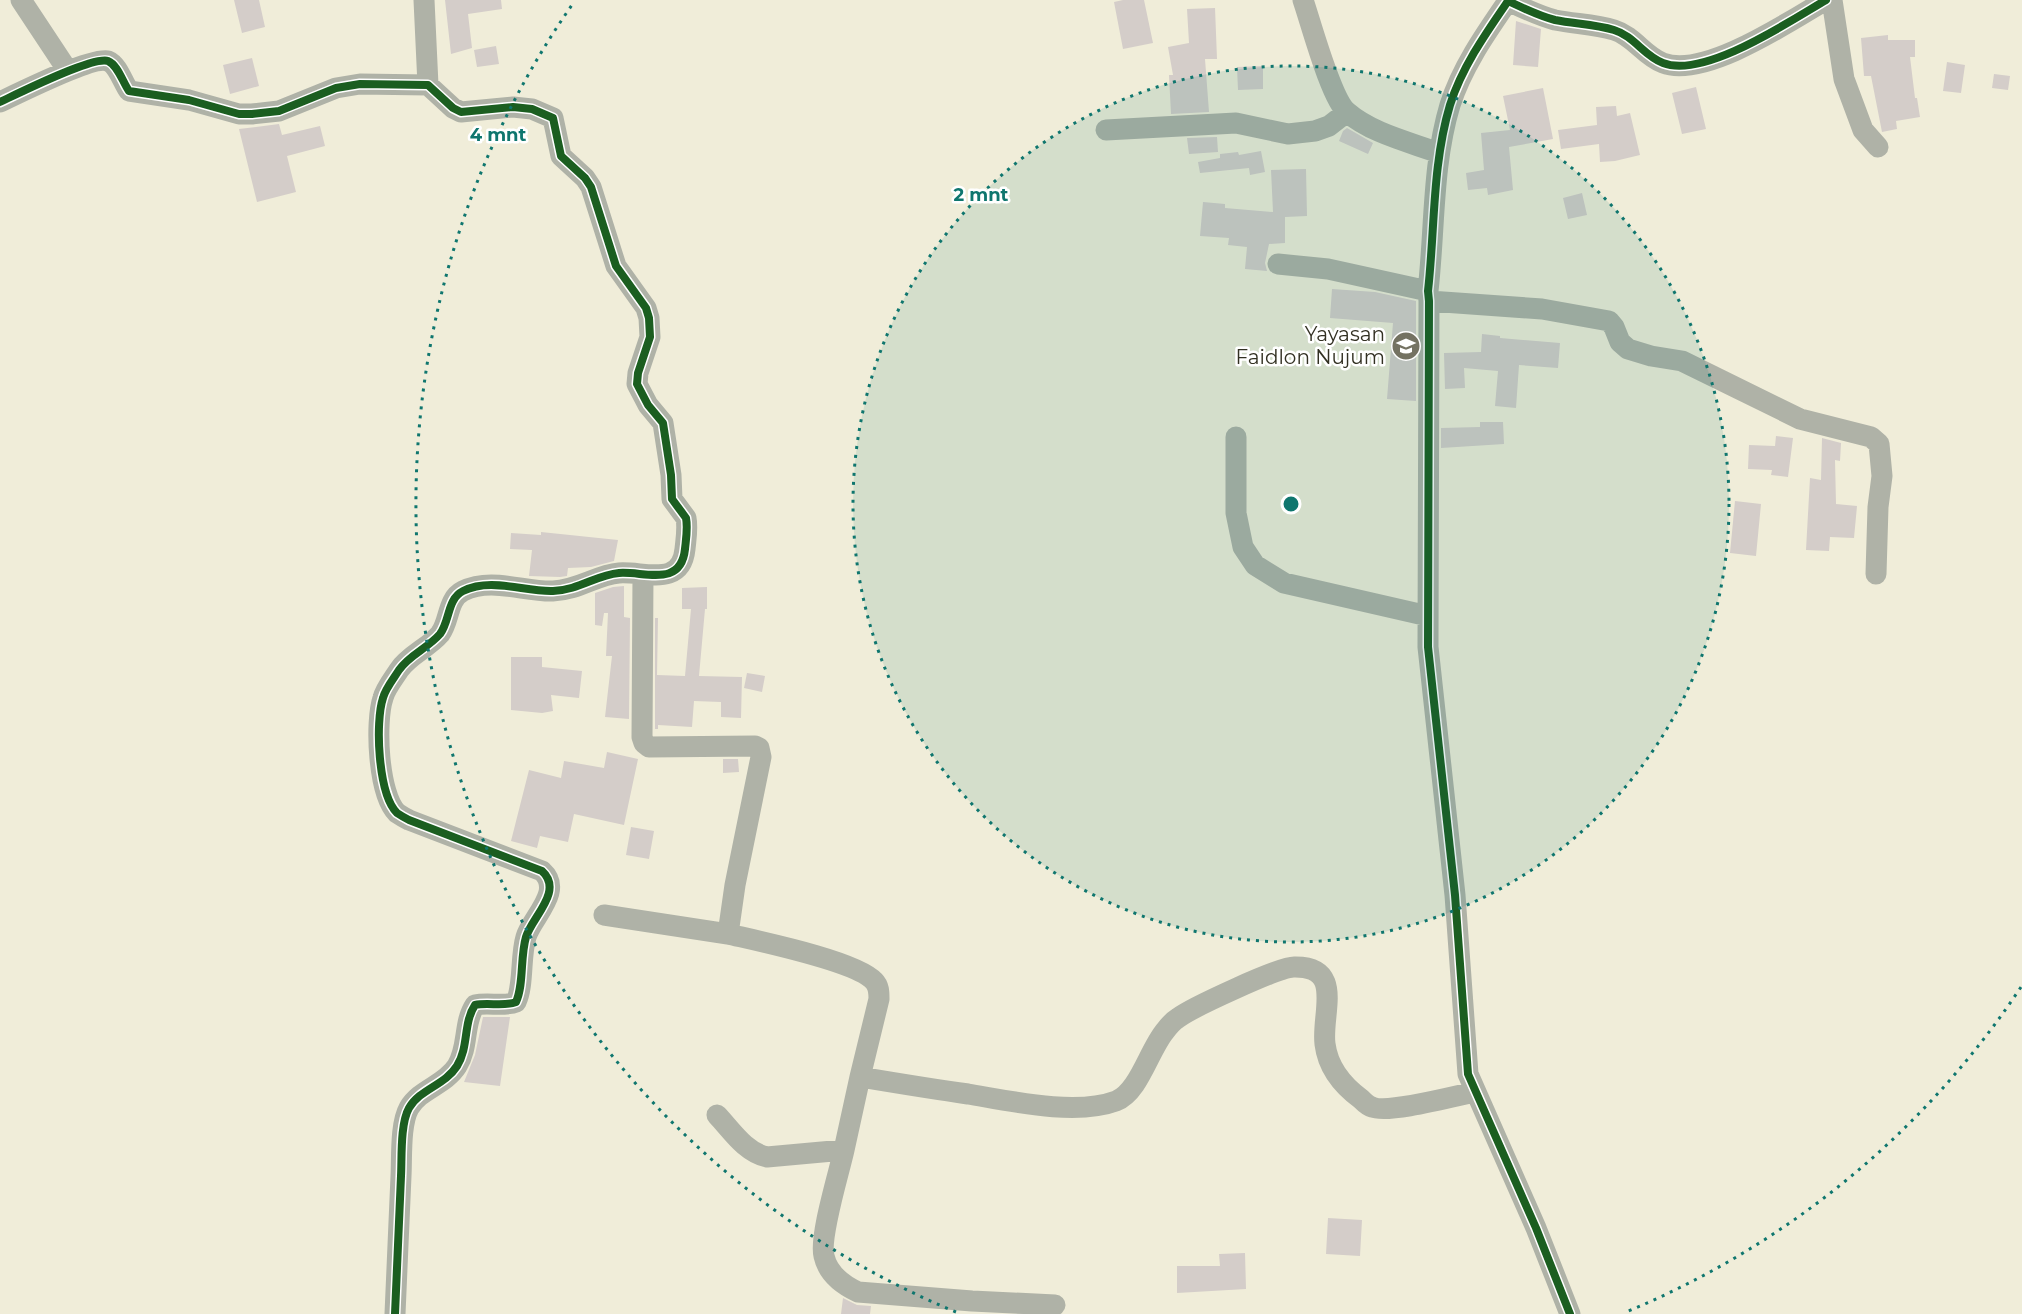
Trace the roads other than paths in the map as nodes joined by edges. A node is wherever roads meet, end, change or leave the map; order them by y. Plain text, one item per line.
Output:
1 (21, 0) edge
2 (424, 0) edge
3 (1303, 0) edge
4 (1826, 0) edge
5 (1832, 0) edge
6 (1509, 1) edge
7 (68, 71) junction
8 (428, 86) junction
9 (0, 102) edge
10 (1347, 112) junction
11 (1106, 130) dead end
12 (1878, 147) dead end
13 (1439, 153) junction
14 (1278, 264) dead end
15 (1429, 296) junction
16 (1236, 437) dead end
17 (1876, 574) dead end
18 (643, 575) junction
19 (1428, 616) junction
20 (604, 915) dead end
21 (728, 934) junction
22 (860, 1077) junction
23 (1475, 1092) junction
24 (717, 1115) dead end
25 (844, 1150) junction
26 (1055, 1305) dead end
27 (395, 1314) edge
28 (1570, 1314) edge

1 - 7 street
2 - 8 street
3 - 10 street
4 - 6 street
5 - 12 street
6 - 13 street
7 - 8 street
7 - 9 street
8 - 18 street
10 - 11 street
10 - 13 street
13 - 15 street
14 - 15 street
15 - 17 street
15 - 19 street
16 - 19 street
18 - 21 street
18 - 27 street
19 - 23 street
20 - 21 street
21 - 22 street
22 - 23 street
22 - 25 street
23 - 28 street
24 - 25 street
25 - 26 street

